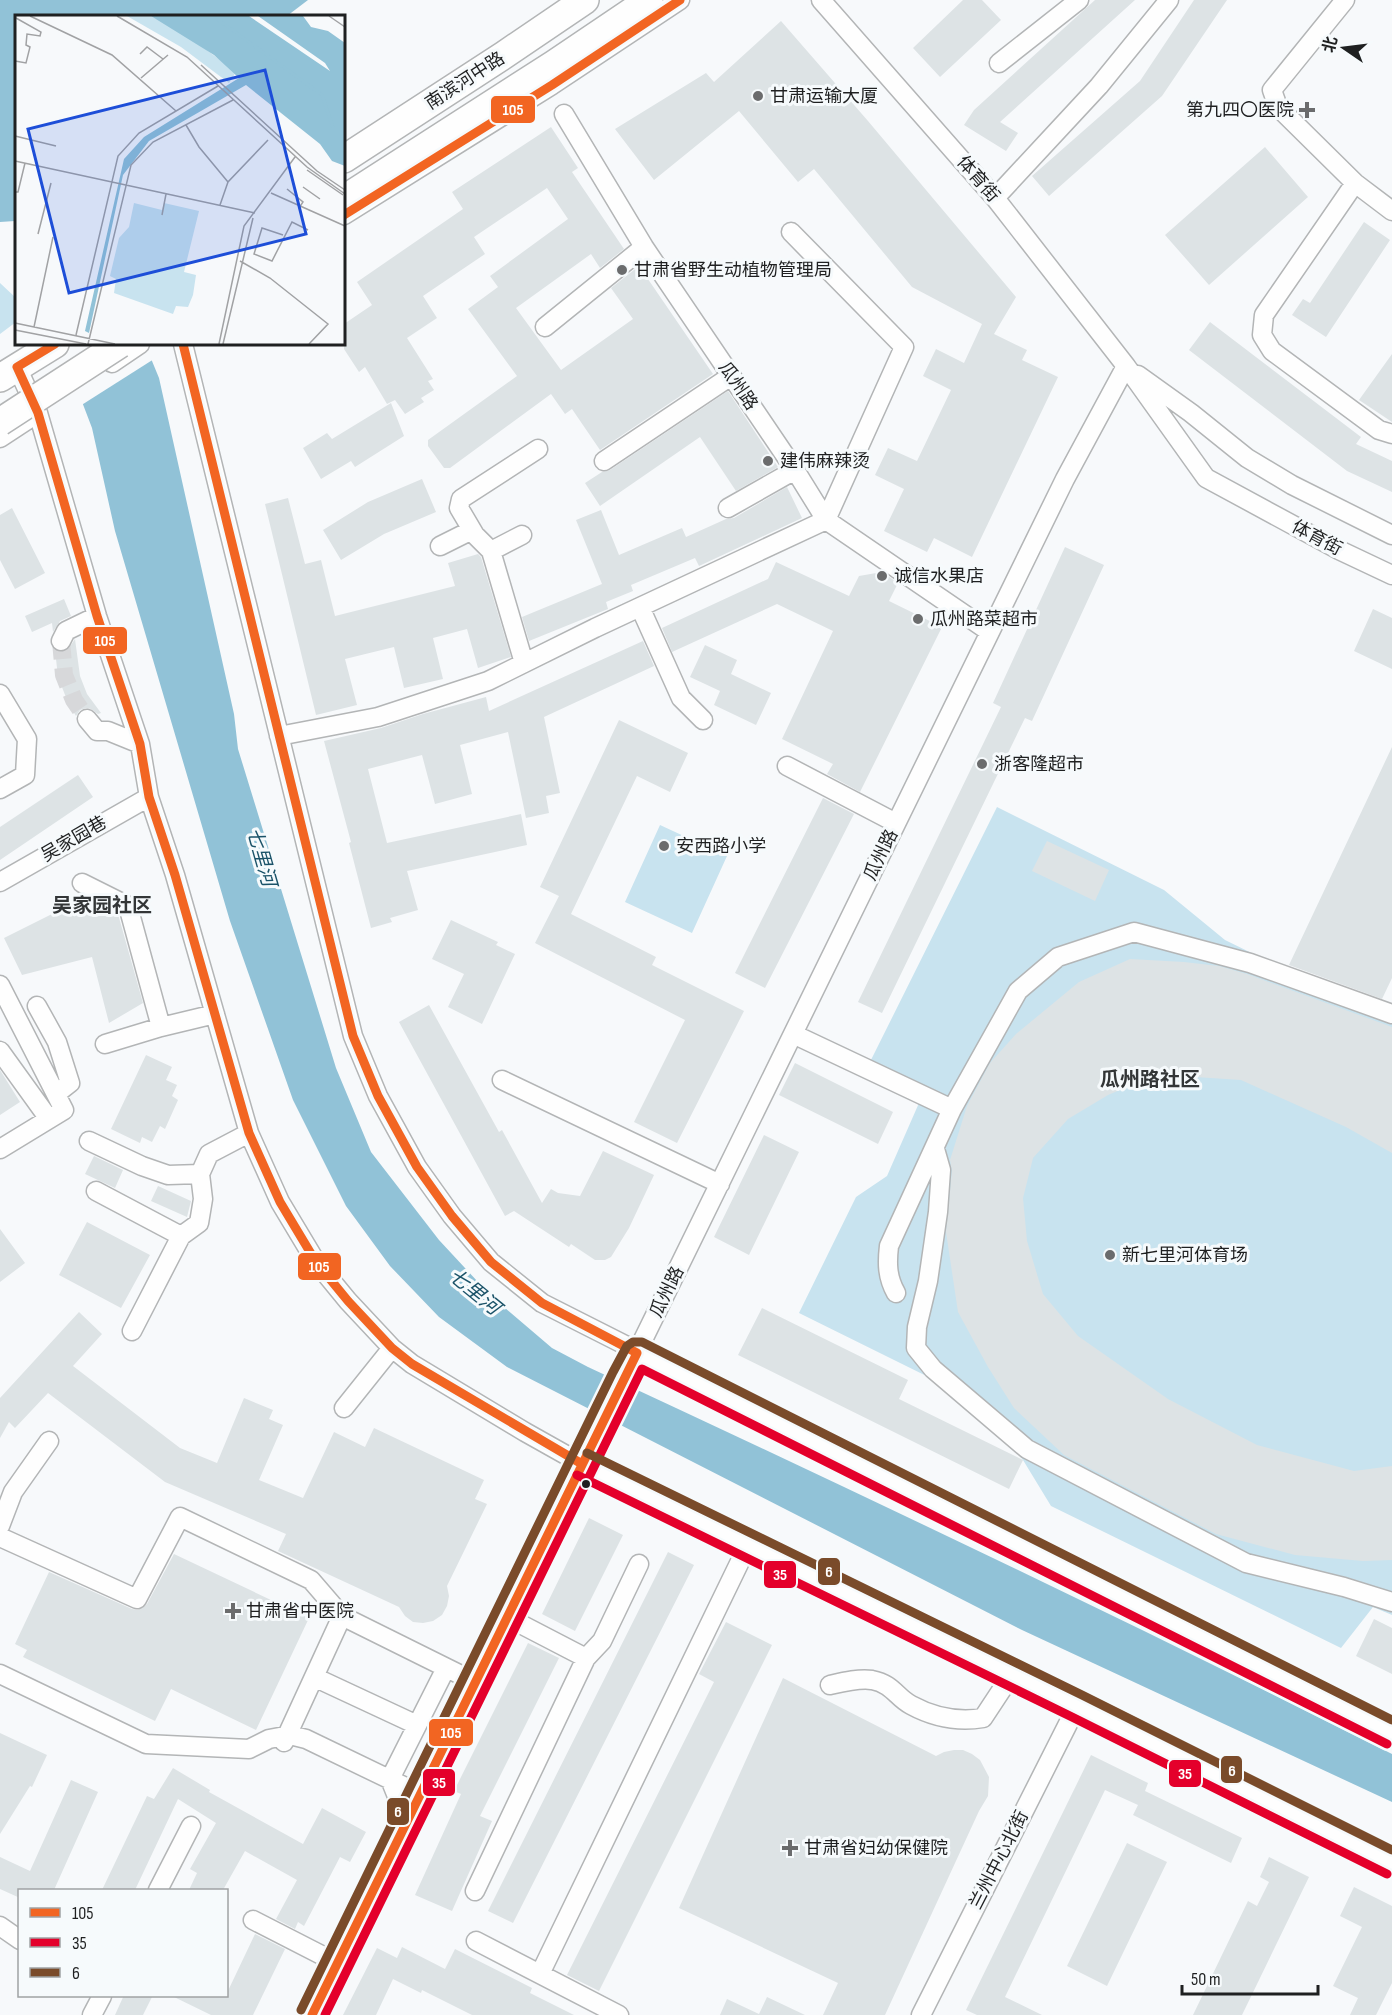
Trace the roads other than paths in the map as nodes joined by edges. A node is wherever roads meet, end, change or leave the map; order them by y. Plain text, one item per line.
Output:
1 (585, 0) edge
2 (649, 0) edge
3 (680, 0) edge
4 (820, 0) edge
5 (1078, 0) edge
6 (1169, 0) edge
7 (1345, 0) edge
8 (999, 63) dead end
9 (564, 114) dead end
10 (345, 158) edge
11 (1355, 183) junction
12 (345, 198) edge
13 (995, 198) junction
14 (1392, 211) edge
15 (345, 214) edge
16 (791, 232) dead end
17 (644, 247) junction
18 (545, 327) dead end
19 (52, 345) edge
20 (118, 345) edge
21 (138, 345) edge
22 (183, 345) edge
23 (1126, 366) junction
24 (8, 372) edge
25 (731, 376) junction
26 (38, 413) junction
27 (0, 422) edge
28 (1392, 434) edge
29 (0, 438) edge
30 (538, 449) dead end
31 (604, 461) dead end
32 (795, 470) junction
33 (728, 508) dead end
34 (826, 520) junction
35 (472, 530) junction
36 (1392, 535) edge
37 (522, 536) dead end
38 (440, 546) dead end
39 (491, 551) junction
40 (1392, 575) edge
41 (640, 608) junction
42 (98, 616) junction
43 (990, 632) junction
44 (68, 635) dead end
45 (524, 663) junction
46 (0, 694) edge
47 (91, 717) tunnel mouth
48 (704, 720) dead end
49 (279, 736) junction
50 (140, 744) junction
51 (787, 766) dead end
52 (0, 789) edge
53 (149, 797) junction
54 (896, 823) junction
55 (0, 882) edge
56 (82, 884) dead end
57 (0, 985) edge
58 (37, 1006) dead end
59 (215, 1014) junction
60 (1392, 1014) edge
61 (161, 1027) junction
62 (793, 1034) junction
63 (105, 1044) dead end
64 (0, 1051) edge
65 (502, 1080) dead end
66 (56, 1094) junction
67 (952, 1109) junction
68 (49, 1119) junction
69 (249, 1133) junction
70 (89, 1141) dead end
71 (0, 1149) edge
72 (935, 1149) junction
73 (200, 1174) junction
74 (720, 1184) junction
75 (96, 1191) dead end
76 (181, 1236) junction
77 (896, 1293) dead end
78 (132, 1331) dead end
79 (392, 1348) junction
80 (637, 1353) junction
81 (344, 1408) dead end
82 (50, 1441) dead end
83 (582, 1464) junction
84 (0, 1526) edge
85 (0, 1537) edge
86 (748, 1545) junction
87 (639, 1564) dead end
88 (1392, 1602) edge
89 (342, 1616) junction
90 (507, 1617) junction
91 (586, 1658) junction
92 (446, 1668) junction
93 (0, 1674) edge
94 (1012, 1674) junction
95 (314, 1677) junction
96 (475, 1682) junction
97 (830, 1685) dead end
98 (1077, 1706) junction
99 (417, 1725) junction
100 (1392, 1733) edge
101 (284, 1742) dead end
102 (390, 1779) junction
103 (420, 1794) junction
104 (407, 1821) junction
105 (191, 1826) dead end
106 (1392, 1863) edge
107 (159, 1889) edge
108 (475, 1891) dead end
109 (253, 1920) dead end
110 (0, 1926) edge
111 (18, 1939) edge
112 (476, 1941) dead end
113 (337, 1964) junction
114 (540, 1974) junction
115 (101, 1997) edge
116 (92, 2015) edge
117 (312, 2015) edge
118 (619, 2015) edge
119 (921, 2015) edge

1 - 10 highway, 南滨河中路
2 - 12 highway, 南滨河中路
3 - 15 street
4 - 13 street, 体育街
5 - 8 street
6 - 13 street
7 - 11 street
9 - 17 street, 瓜州路
11 - 14 street
11 - 28 street
13 - 23 street, 体育街
16 - 34 street
17 - 18 street
17 - 25 street, 瓜州路
19 - 24 highway
20 - 27 highway, bridge
21 - 26 street
22 - 49 street
23 - 36 street, 体育街
23 - 40 street, 体育街
23 - 43 street, 瓜州路
24 - 26 street
25 - 31 street
25 - 32 street, 瓜州路
26 - 29 street
26 - 42 street
30 - 35 street
32 - 33 street
32 - 34 street, 瓜州路
34 - 41 street
34 - 43 street, 瓜州路
35 - 38 street
35 - 39 street
37 - 39 street
39 - 45 street
41 - 45 street
41 - 48 street
42 - 44 street
42 - 50 street
43 - 54 street, 瓜州路
45 - 49 street
46 - 52 street
47 - 50 street
49 - 80 street
50 - 53 street
51 - 54 street
53 - 55 street, 吴家园巷
53 - 59 street
54 - 62 street, 瓜州路
56 - 61 street
57 - 66 street
58 - 66 street
59 - 61 street
59 - 69 street
60 - 67 street
61 - 63 street
62 - 67 street
62 - 74 street, 瓜州路
64 - 68 street
65 - 74 street
66 - 68 street
67 - 72 street
68 - 71 street
69 - 73 street
69 - 79 street
70 - 73 street
72 - 77 street
72 - 88 street
73 - 76 street
74 - 80 street, 瓜州路
75 - 76 street
76 - 78 street
79 - 81 street
79 - 83 street
80 - 83 street, 瓜州路
80 - 100 street
82 - 84 street
83 - 86 street
83 - 90 street, 瓜州路
85 - 89 street
86 - 94 street
86 - 114 street
87 - 91 street
89 - 92 street
89 - 95 street
90 - 91 street
90 - 96 street, 瓜州路
91 - 108 street
92 - 96 street
92 - 99 street
93 - 102 street
94 - 97 street
94 - 98 street
95 - 99 street
95 - 101 street
96 - 103 street, 瓜州路
98 - 106 street
98 - 119 street, 兰州中心北街
99 - 102 street
102 - 103 street
102 - 104 street
103 - 104 street, 瓜州路
104 - 113 street, 瓜州路
105 - 107 street
109 - 113 street
110 - 111 street
112 - 114 street
113 - 117 street, 瓜州路
114 - 118 street
115 - 116 street

